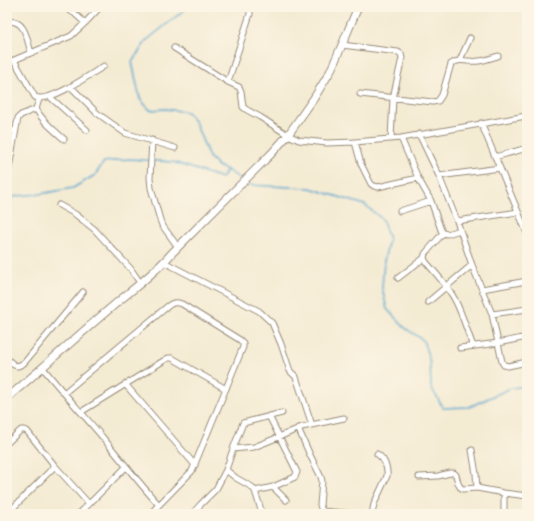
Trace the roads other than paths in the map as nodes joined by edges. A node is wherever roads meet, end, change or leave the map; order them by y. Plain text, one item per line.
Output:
1 (64, 7) edge
2 (100, 7) edge
3 (250, 7) edge
4 (358, 7) edge
5 (7, 22) edge
6 (85, 23) junction
7 (470, 38) dead end
8 (342, 46) junction
9 (174, 48) dead end
10 (31, 53) junction
11 (498, 56) dead end
12 (14, 60) junction
13 (460, 60) junction
14 (7, 63) edge
15 (104, 66) dead end
16 (228, 82) junction
17 (71, 87) junction
18 (360, 94) dead end
19 (50, 97) junction
20 (393, 98) junction
21 (39, 99) junction
22 (36, 109) junction
23 (526, 116) dead end
24 (481, 123) junction
25 (7, 130) edge
26 (87, 130) dead end
27 (15, 131) junction
28 (419, 134) junction
29 (288, 135) junction
30 (401, 138) junction
31 (64, 139) dead end
32 (391, 139) junction
33 (152, 140) junction
34 (355, 142) junction
35 (175, 148) dead end
36 (527, 148) edge
37 (495, 157) junction
38 (10, 168) dead end
39 (500, 168) junction
40 (439, 176) junction
41 (418, 178) junction
42 (430, 201) junction
43 (59, 205) dead end
44 (400, 211) dead end
45 (518, 212) junction
46 (525, 220) edge
47 (457, 221) junction
48 (460, 230) junction
49 (443, 233) junction
50 (527, 233) edge
51 (178, 247) junction
52 (424, 258) junction
53 (164, 262) junction
54 (472, 266) junction
55 (398, 278) dead end
56 (527, 281) edge
57 (141, 284) junction
58 (447, 287) junction
59 (482, 289) junction
60 (83, 292) dead end
61 (428, 302) dead end
62 (527, 309) edge
63 (492, 314) junction
64 (527, 338) edge
65 (498, 343) junction
66 (472, 346) junction
67 (460, 348) dead end
68 (7, 359) edge
69 (527, 362) edge
70 (43, 368) junction
71 (125, 384) junction
72 (226, 389) junction
73 (64, 393) junction
74 (7, 398) edge
75 (81, 412) junction
76 (282, 413) dead end
77 (269, 416) junction
78 (344, 418) dead end
79 (312, 425) junction
80 (298, 428) junction
81 (279, 437) junction
82 (7, 443) edge
83 (233, 449) junction
84 (472, 450) dead end
85 (377, 454) dead end
86 (195, 465) junction
87 (55, 466) junction
88 (126, 467) junction
89 (226, 470) junction
90 (419, 477) dead end
91 (273, 487) junction
92 (477, 488) junction
93 (255, 491) junction
94 (504, 493) junction
95 (527, 496) edge
96 (286, 500) dead end
97 (89, 504) junction
98 (159, 505) junction
99 (261, 510) dead end
100 (321, 513) edge
101 (7, 514) edge
102 (79, 514) edge
103 (150, 514) edge
104 (192, 514) edge
105 (354, 514) edge
106 (372, 514) edge
107 (504, 514) edge

1 - 6 street
2 - 6 street
3 - 16 street
4 - 8 street
5 - 10 street
6 - 10 street
7 - 13 street
8 - 20 street
8 - 29 street
9 - 16 street
10 - 12 street
11 - 13 street
12 - 14 street
12 - 21 street
13 - 20 street
15 - 17 street
16 - 29 street
17 - 19 street
17 - 33 street
18 - 20 street
19 - 21 street
19 - 26 street
20 - 32 street
21 - 22 street
22 - 27 street
22 - 31 street
23 - 24 street
24 - 28 street
24 - 37 street
25 - 27 street
27 - 38 street
28 - 30 street
28 - 40 street
29 - 34 street
29 - 51 street
30 - 32 street
30 - 41 street
32 - 34 street
33 - 35 street
33 - 51 street
34 - 41 street
36 - 37 street
37 - 39 street
39 - 40 street
39 - 45 street
40 - 47 street
41 - 42 street
42 - 44 street
42 - 49 street
43 - 57 street
45 - 46 street
45 - 47 street
46 - 50 street
47 - 48 street
48 - 49 street
48 - 54 street
49 - 52 street
51 - 53 street
52 - 55 street
52 - 58 street
53 - 57 street
53 - 79 street
54 - 58 street
54 - 59 street
56 - 59 street
57 - 70 street
58 - 61 street
58 - 66 street
59 - 63 street
60 - 68 street
62 - 63 street
63 - 65 street
64 - 65 street
65 - 66 street
65 - 69 street
66 - 67 street
70 - 73 street
70 - 74 street
71 - 72 street
71 - 75 street
71 - 86 street
72 - 73 street
72 - 86 street
73 - 75 street
75 - 88 street
76 - 77 street
77 - 81 street
77 - 83 street
78 - 79 street
79 - 80 street
80 - 81 street
80 - 100 street
81 - 83 street
81 - 91 street
82 - 87 street
83 - 89 street
84 - 92 street
85 - 106 street
86 - 98 street
87 - 97 street
87 - 101 street
88 - 97 street
88 - 98 street
89 - 93 street
89 - 104 street
90 - 92 street
91 - 93 street
91 - 96 street
92 - 94 street
93 - 99 street
94 - 95 street
94 - 107 street
97 - 102 street
98 - 103 street
100 - 105 street

